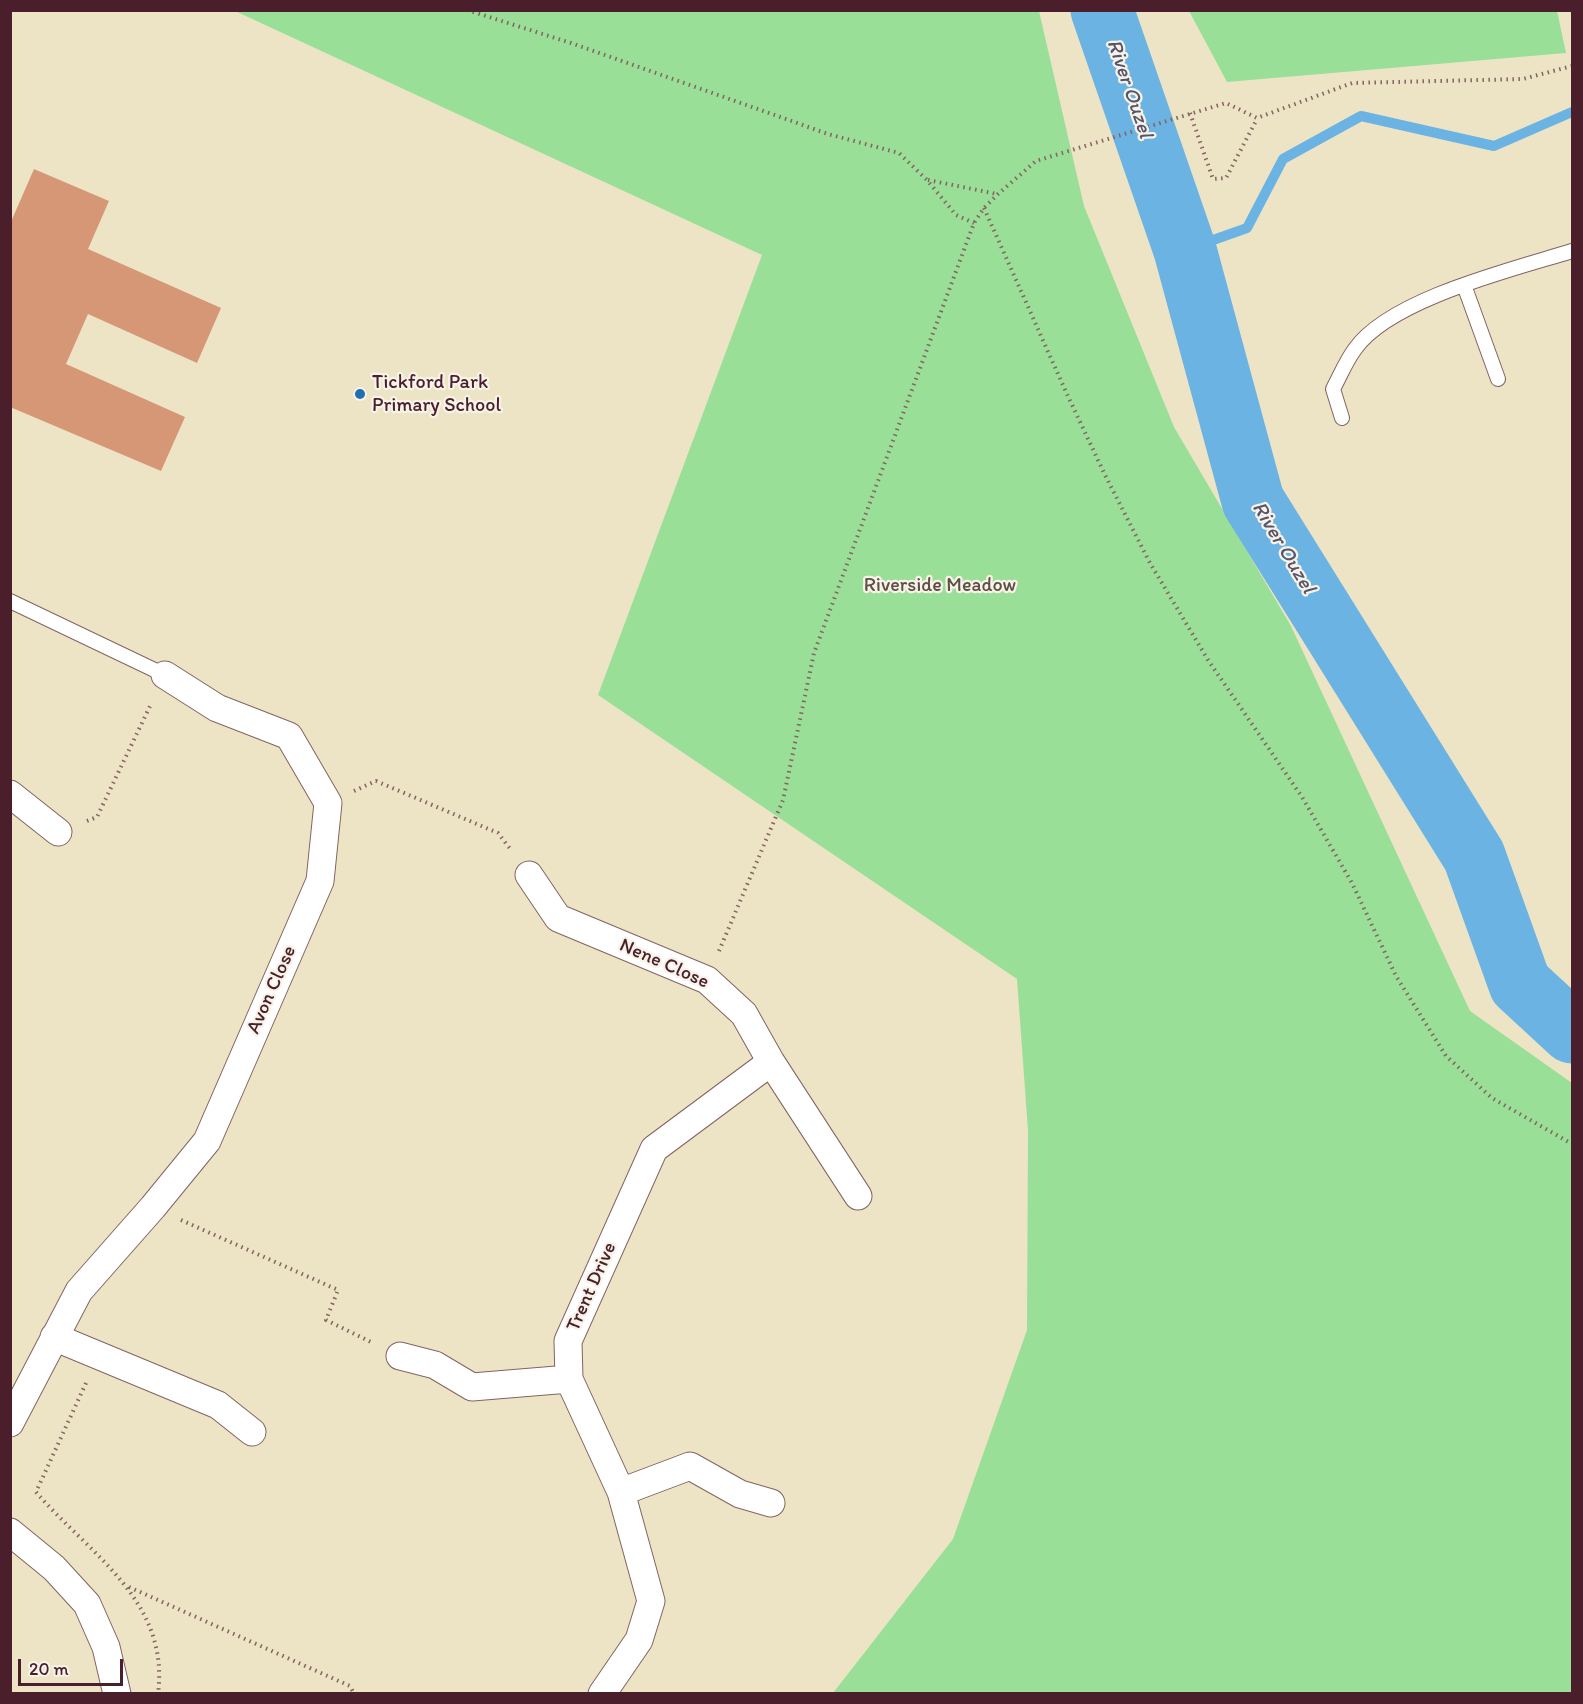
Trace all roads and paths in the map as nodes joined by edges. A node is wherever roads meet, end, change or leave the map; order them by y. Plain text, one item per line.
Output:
1 (467, 10) edge
2 (1572, 66) edge
3 (1190, 113) junction
4 (1257, 118) junction
5 (927, 180) junction
6 (998, 194) junction
7 (984, 208) junction
8 (974, 224) junction
9 (1572, 251) edge
10 (1464, 285) junction
11 (1498, 379) dead end
12 (1342, 418) dead end
13 (10, 602) edge
14 (165, 675) junction
15 (10, 794) edge
16 (328, 803) junction
17 (58, 832) joint
18 (529, 875) joint
19 (707, 980) junction
20 (771, 1062) junction
21 (1572, 1144) edge
22 (858, 1196) dead end
23 (153, 1207) junction
24 (54, 1337) junction
25 (99, 1354) junction
26 (400, 1356) joint
27 (569, 1379) junction
28 (10, 1423) edge
29 (252, 1432) dead end
30 (621, 1492) junction
31 (771, 1503) dead end
32 (10, 1532) edge
33 (127, 1586) junction
34 (117, 1694) edge
35 (158, 1694) edge
36 (354, 1694) edge
37 (602, 1694) edge

1 - 5 path
2 - 4 path
3 - 4 path
3 - 4 path
3 - 6 path
5 - 6 path
5 - 8 path
6 - 7 path
7 - 8 path
7 - 21 path
8 - 19 path
9 - 10 lane
10 - 11 lane
10 - 12 lane
13 - 14 lane
14 - 16 street
14 - 17 path
15 - 17 street
16 - 18 path
16 - 23 street, Avon Close
18 - 19 street, Nene Close
19 - 20 street, Nene Close
20 - 22 street, Nene Close
20 - 27 street, Trent Drive
23 - 24 street, Avon Close
23 - 26 path
24 - 25 street
24 - 28 street, Avon Close
25 - 29 street
25 - 33 path
26 - 27 street
27 - 30 street, Trent Drive
30 - 31 street
30 - 37 street, Trent Drive
32 - 34 street
33 - 35 path
33 - 36 path

